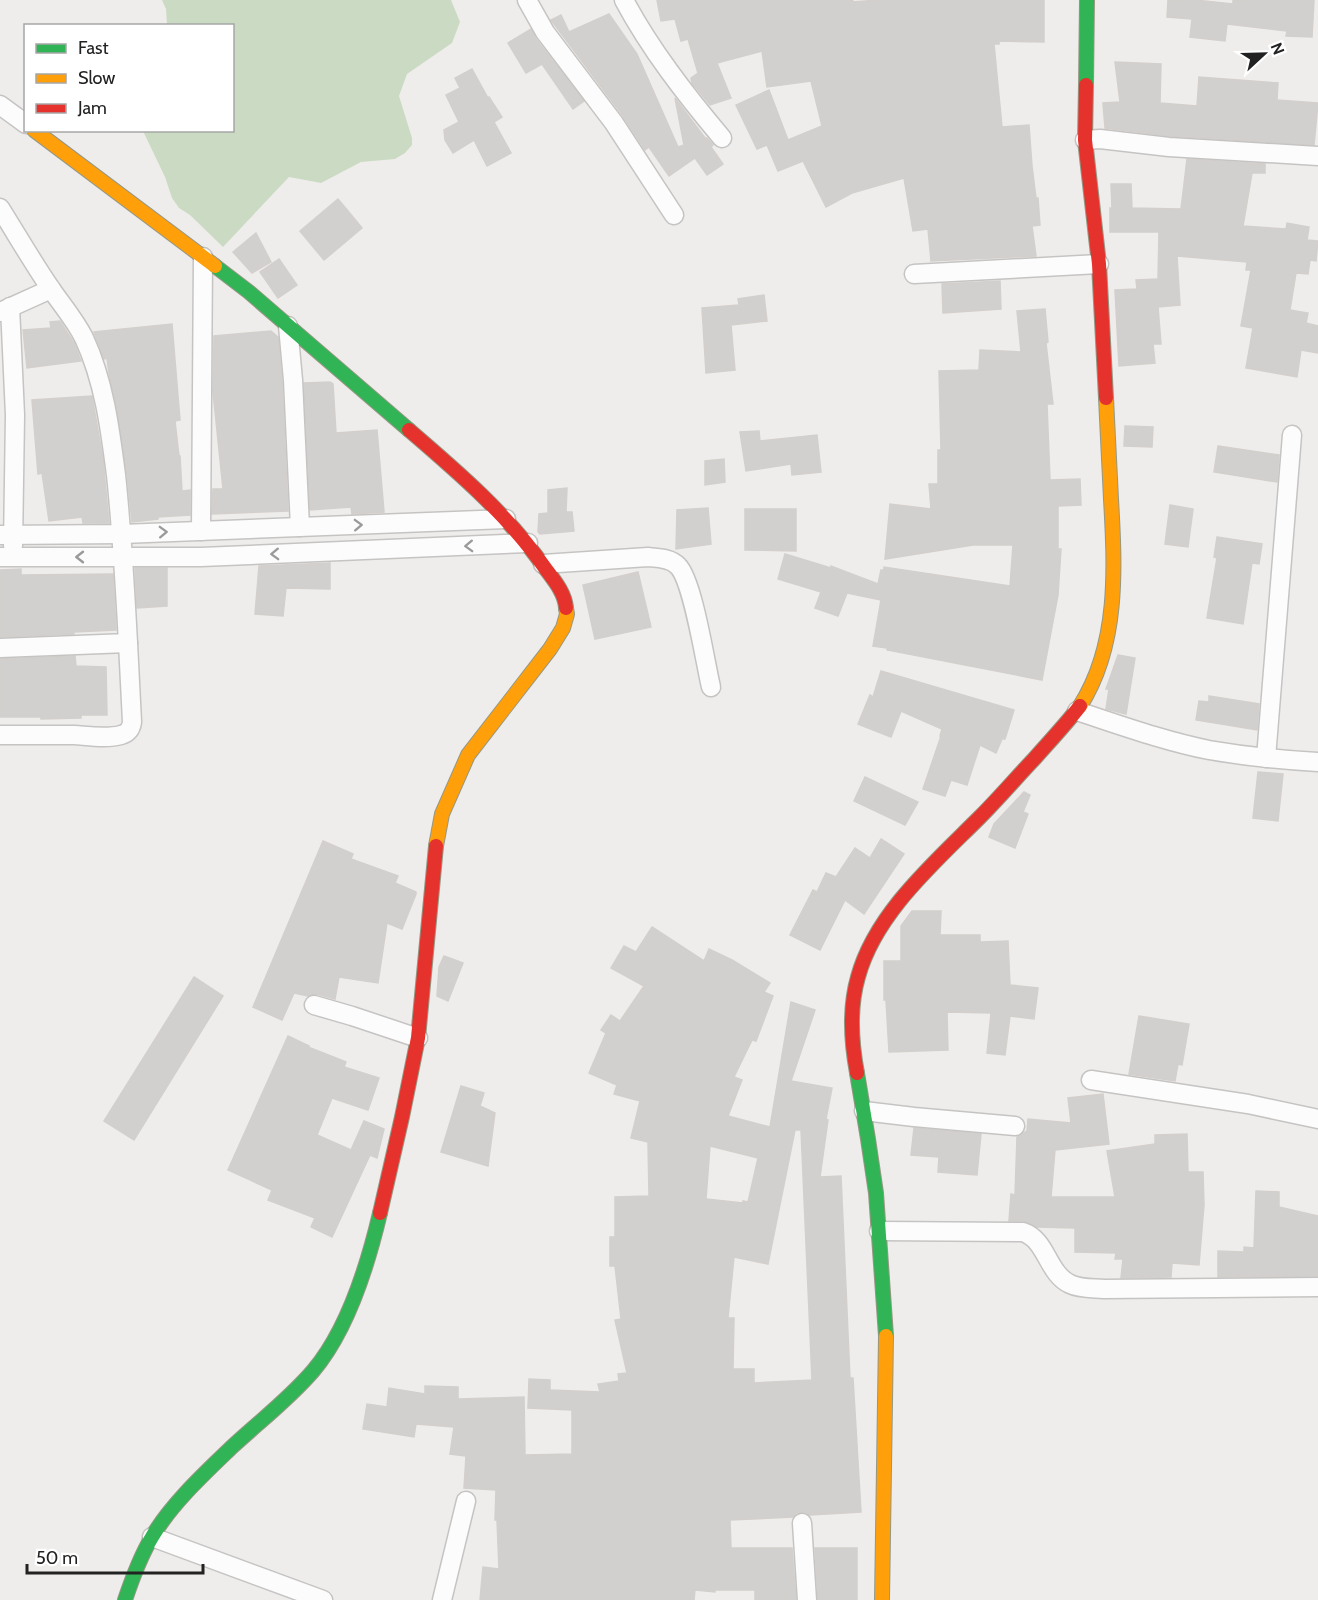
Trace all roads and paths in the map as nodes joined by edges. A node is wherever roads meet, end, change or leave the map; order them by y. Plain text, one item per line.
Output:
1 (527, 0) edge
2 (624, 0) edge
3 (1086, 0) edge
4 (0, 105) edge
5 (24, 123) edge
6 (37, 132) edge
7 (722, 138) dead end
8 (1085, 140) junction
9 (1318, 156) edge
10 (0, 208) edge
11 (674, 215) dead end
12 (203, 257) junction
13 (1099, 264) junction
14 (914, 274) dead end
15 (51, 289) junction
16 (5, 310) edge
17 (288, 326) junction
18 (1292, 435) dead end
19 (506, 519) junction
20 (300, 527) junction
21 (201, 531) junction
22 (6, 534) edge
23 (123, 534) junction
24 (528, 543) junction
25 (7, 557) edge
26 (124, 557) junction
27 (543, 564) junction
28 (128, 643) junction
29 (0, 648) edge
30 (711, 687) dead end
31 (1077, 711) junction
32 (0, 735) edge
33 (1266, 758) junction
34 (1318, 762) edge
35 (315, 1005) dead end
36 (418, 1038) junction
37 (1092, 1080) dead end
38 (864, 1111) junction
39 (1318, 1119) edge
40 (1015, 1126) dead end
41 (879, 1231) junction
42 (1318, 1287) edge
43 (466, 1501) dead end
44 (802, 1523) dead end
45 (152, 1537) junction
46 (125, 1600) edge
47 (323, 1600) edge
48 (442, 1600) edge
49 (807, 1600) edge
50 (882, 1600) edge

1 - 11 street
2 - 7 street
3 - 8 street
4 - 5 street
6 - 12 street
8 - 9 street
8 - 13 street
10 - 15 street
12 - 17 street
12 - 21 street
13 - 14 street
13 - 31 street
15 - 16 street
15 - 23 street
16 - 22 street
17 - 19 street
17 - 20 street
18 - 33 street
20 -> 19 street
19 - 24 street
20 - 21 street
23 -> 21 street
22 - 23 street
22 - 25 street
23 - 26 street
24 -> 26 street
24 - 27 street
26 -> 25 street
26 - 28 street
27 - 30 street
27 - 36 street
28 - 29 street
28 - 32 street
31 - 33 street
31 - 38 street
33 - 34 street
35 - 36 street
36 - 45 street
37 - 39 street
38 - 40 street
38 - 41 street
41 - 42 street
41 - 50 street
43 - 48 street
44 - 49 street
45 - 46 street
45 - 47 street

